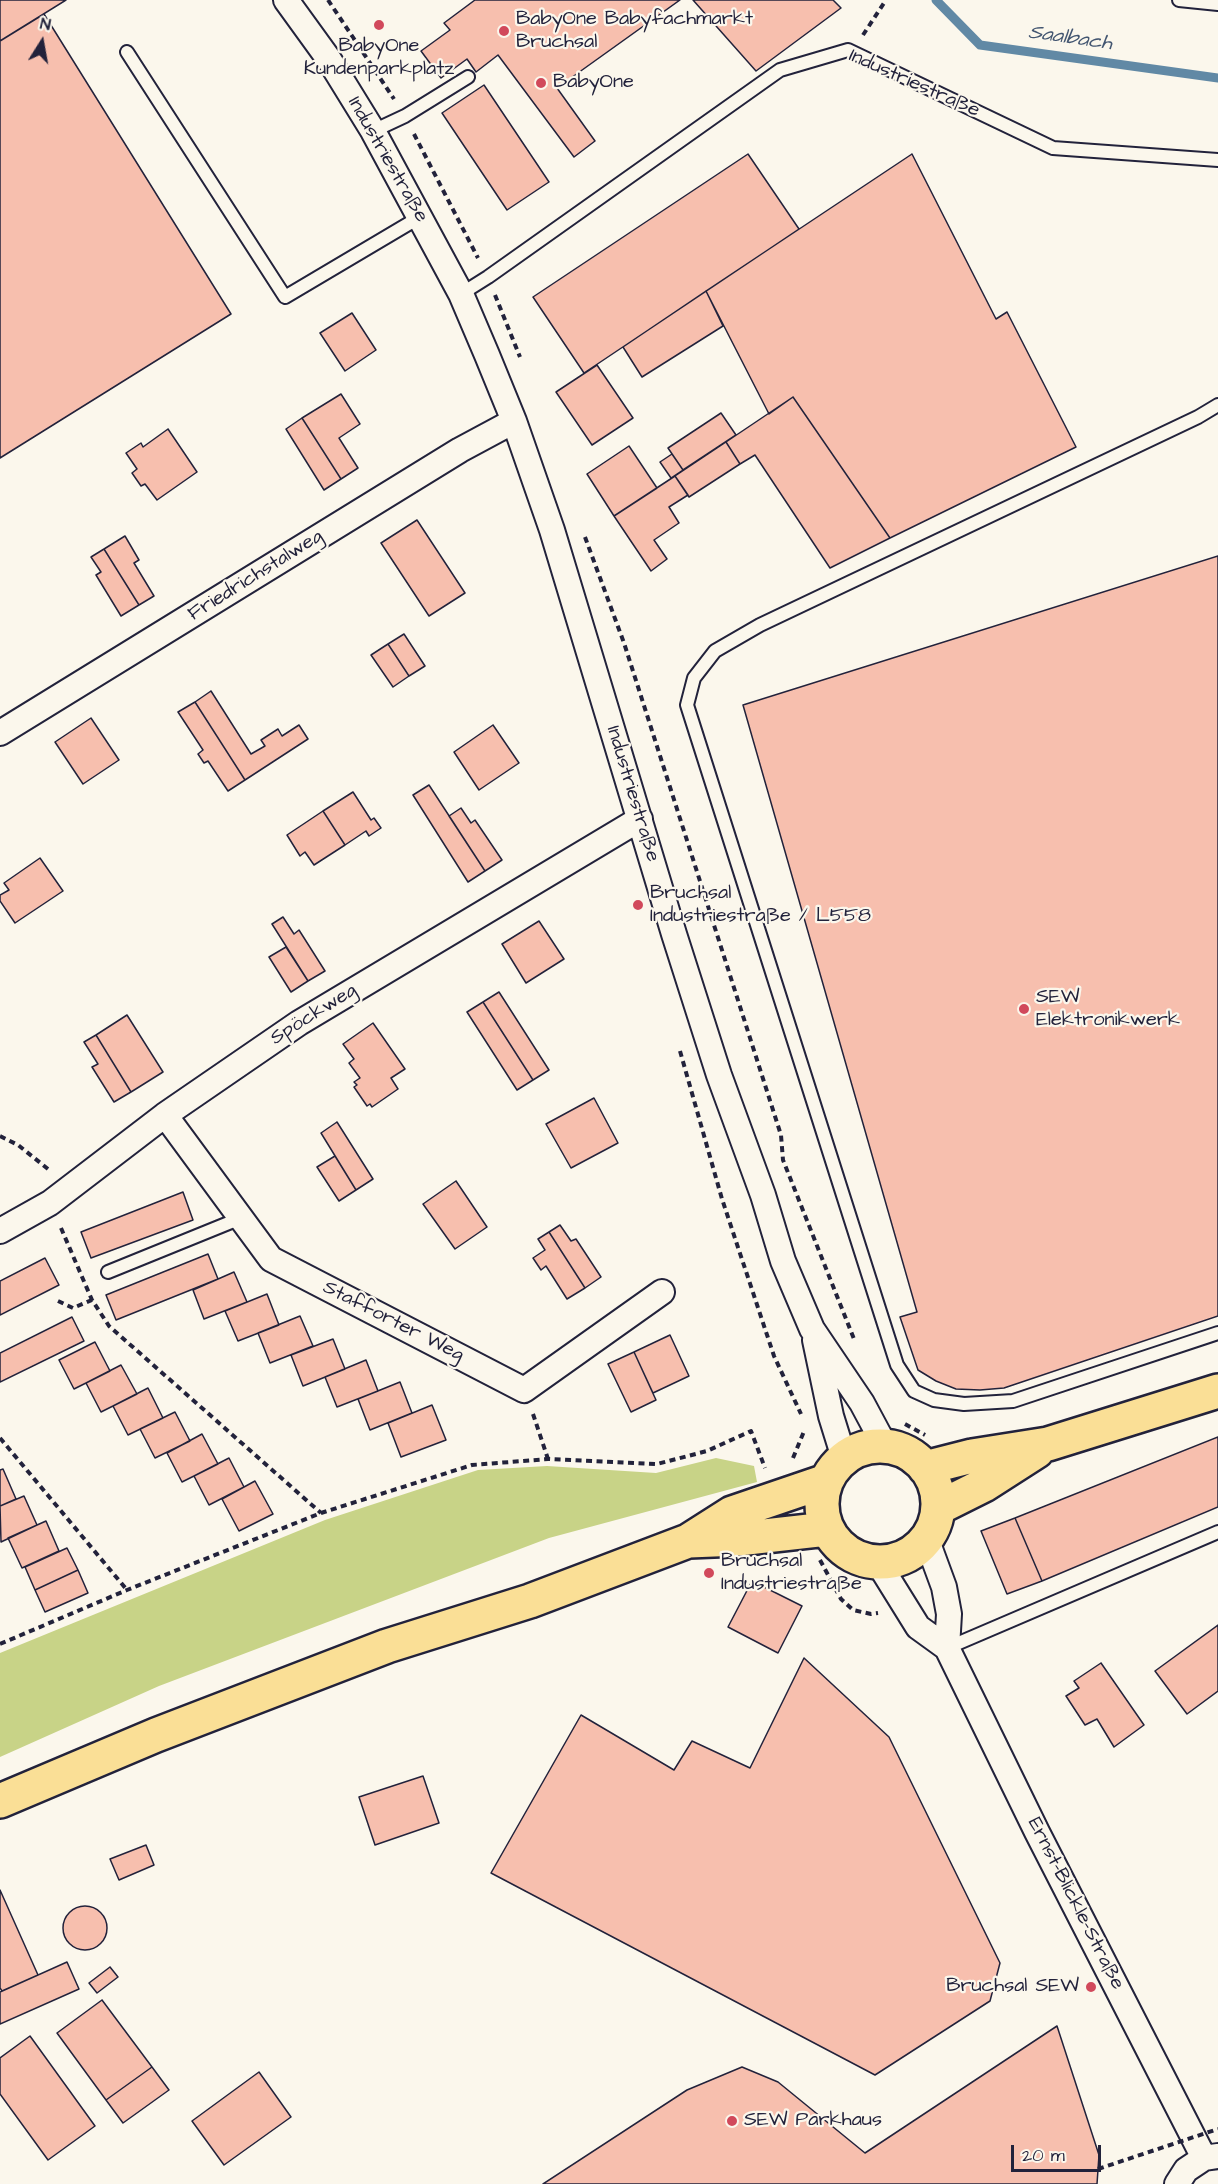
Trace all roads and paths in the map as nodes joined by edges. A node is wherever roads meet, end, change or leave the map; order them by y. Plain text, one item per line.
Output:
1 (286, 0) edge
2 (886, 0) edge
3 (1179, 0) edge
4 (1218, 4) edge
5 (127, 52) dead end
6 (852, 52) junction
7 (468, 77) dead end
8 (373, 131) junction
9 (1218, 160) edge
10 (420, 217) junction
11 (488, 277) junction
12 (460, 294) junction
13 (524, 368) dead end
14 (1218, 405) edge
15 (514, 421) junction
16 (584, 533) dead end
17 (0, 733) edge
18 (640, 819) junction
19 (678, 1044) dead end
20 (165, 1115) junction
21 (0, 1136) edge
22 (58, 1197) junction
23 (241, 1218) junction
24 (0, 1231) edge
25 (108, 1272) dead end
26 (662, 1292) dead end
27 (92, 1300) junction
28 (58, 1301) dead end
29 (812, 1329) junction
30 (1218, 1333) edge
31 (857, 1345) dead end
32 (524, 1390) junction
33 (1218, 1391) edge
34 (802, 1416) dead end
35 (806, 1426) dead end
36 (893, 1433) junction
37 (933, 1435) dead end
38 (0, 1438) edge
39 (1048, 1444) junction
40 (548, 1459) junction
41 (789, 1465) dead end
42 (925, 1468) junction
43 (766, 1470) dead end
44 (835, 1470) junction
45 (938, 1508) junction
46 (321, 1513) junction
47 (827, 1529) junction
48 (1218, 1532) edge
49 (926, 1538) junction
50 (688, 1541) junction
51 (877, 1561) junction
52 (127, 1590) junction
53 (0, 1644) edge
54 (947, 1648) junction
55 (0, 1801) edge
56 (1218, 2129) edge
57 (1211, 2157) edge
58 (1098, 2169) dead end
59 (1177, 2184) edge

1 - 8 street, Industriestraße
2 - 6 path
3 - 4 lane
5 - 10 lane
6 - 9 lane, Industriestraße
6 - 11 lane, Industriestraße
7 - 8 lane
8 - 10 street, Industriestraße
10 - 12 street, Industriestraße
11 - 12 lane, Industriestraße
11 - 13 path
12 - 15 street, Industriestraße
14 - 30 lane
15 - 17 street, Friedrichstalweg
15 - 18 street, Industriestraße
16 - 31 path
18 - 20 street, Spöckweg
18 - 29 street, Industriestraße
19 - 34 path
20 - 22 street, Spöckweg
20 - 23 street, Stafforter Weg
21 - 22 path
22 - 24 street, Spöckweg
22 - 27 path
23 - 25 lane
23 - 32 street, Stafforter Weg
26 - 32 street
27 - 28 path
27 - 46 path
29 - 36 street, Industriestraße
29 - 44 street, Industriestraße
32 - 40 path
33 - 39 main road
35 - 41 path
36 - 37 path
36 - 42 main road
36 - 44 main road
38 - 52 path
39 - 42 main road
39 - 45 main road
40 - 43 path
40 - 46 path
42 - 45 main road
44 - 47 main road
44 - 50 main road
45 - 49 main road
46 - 52 path
47 - 50 main road
47 - 51 main road
48 - 54 lane
49 - 51 main road
49 - 54 street, Ernst-Blickle-Straße
50 - 55 main road
51 - 54 street, Ernst-Blickle-Straße
52 - 53 path
54 - 57 street, Ernst-Blickle-Straße
56 - 58 path, bridge
57 - 59 street, Ernst-Blickle-Straße

